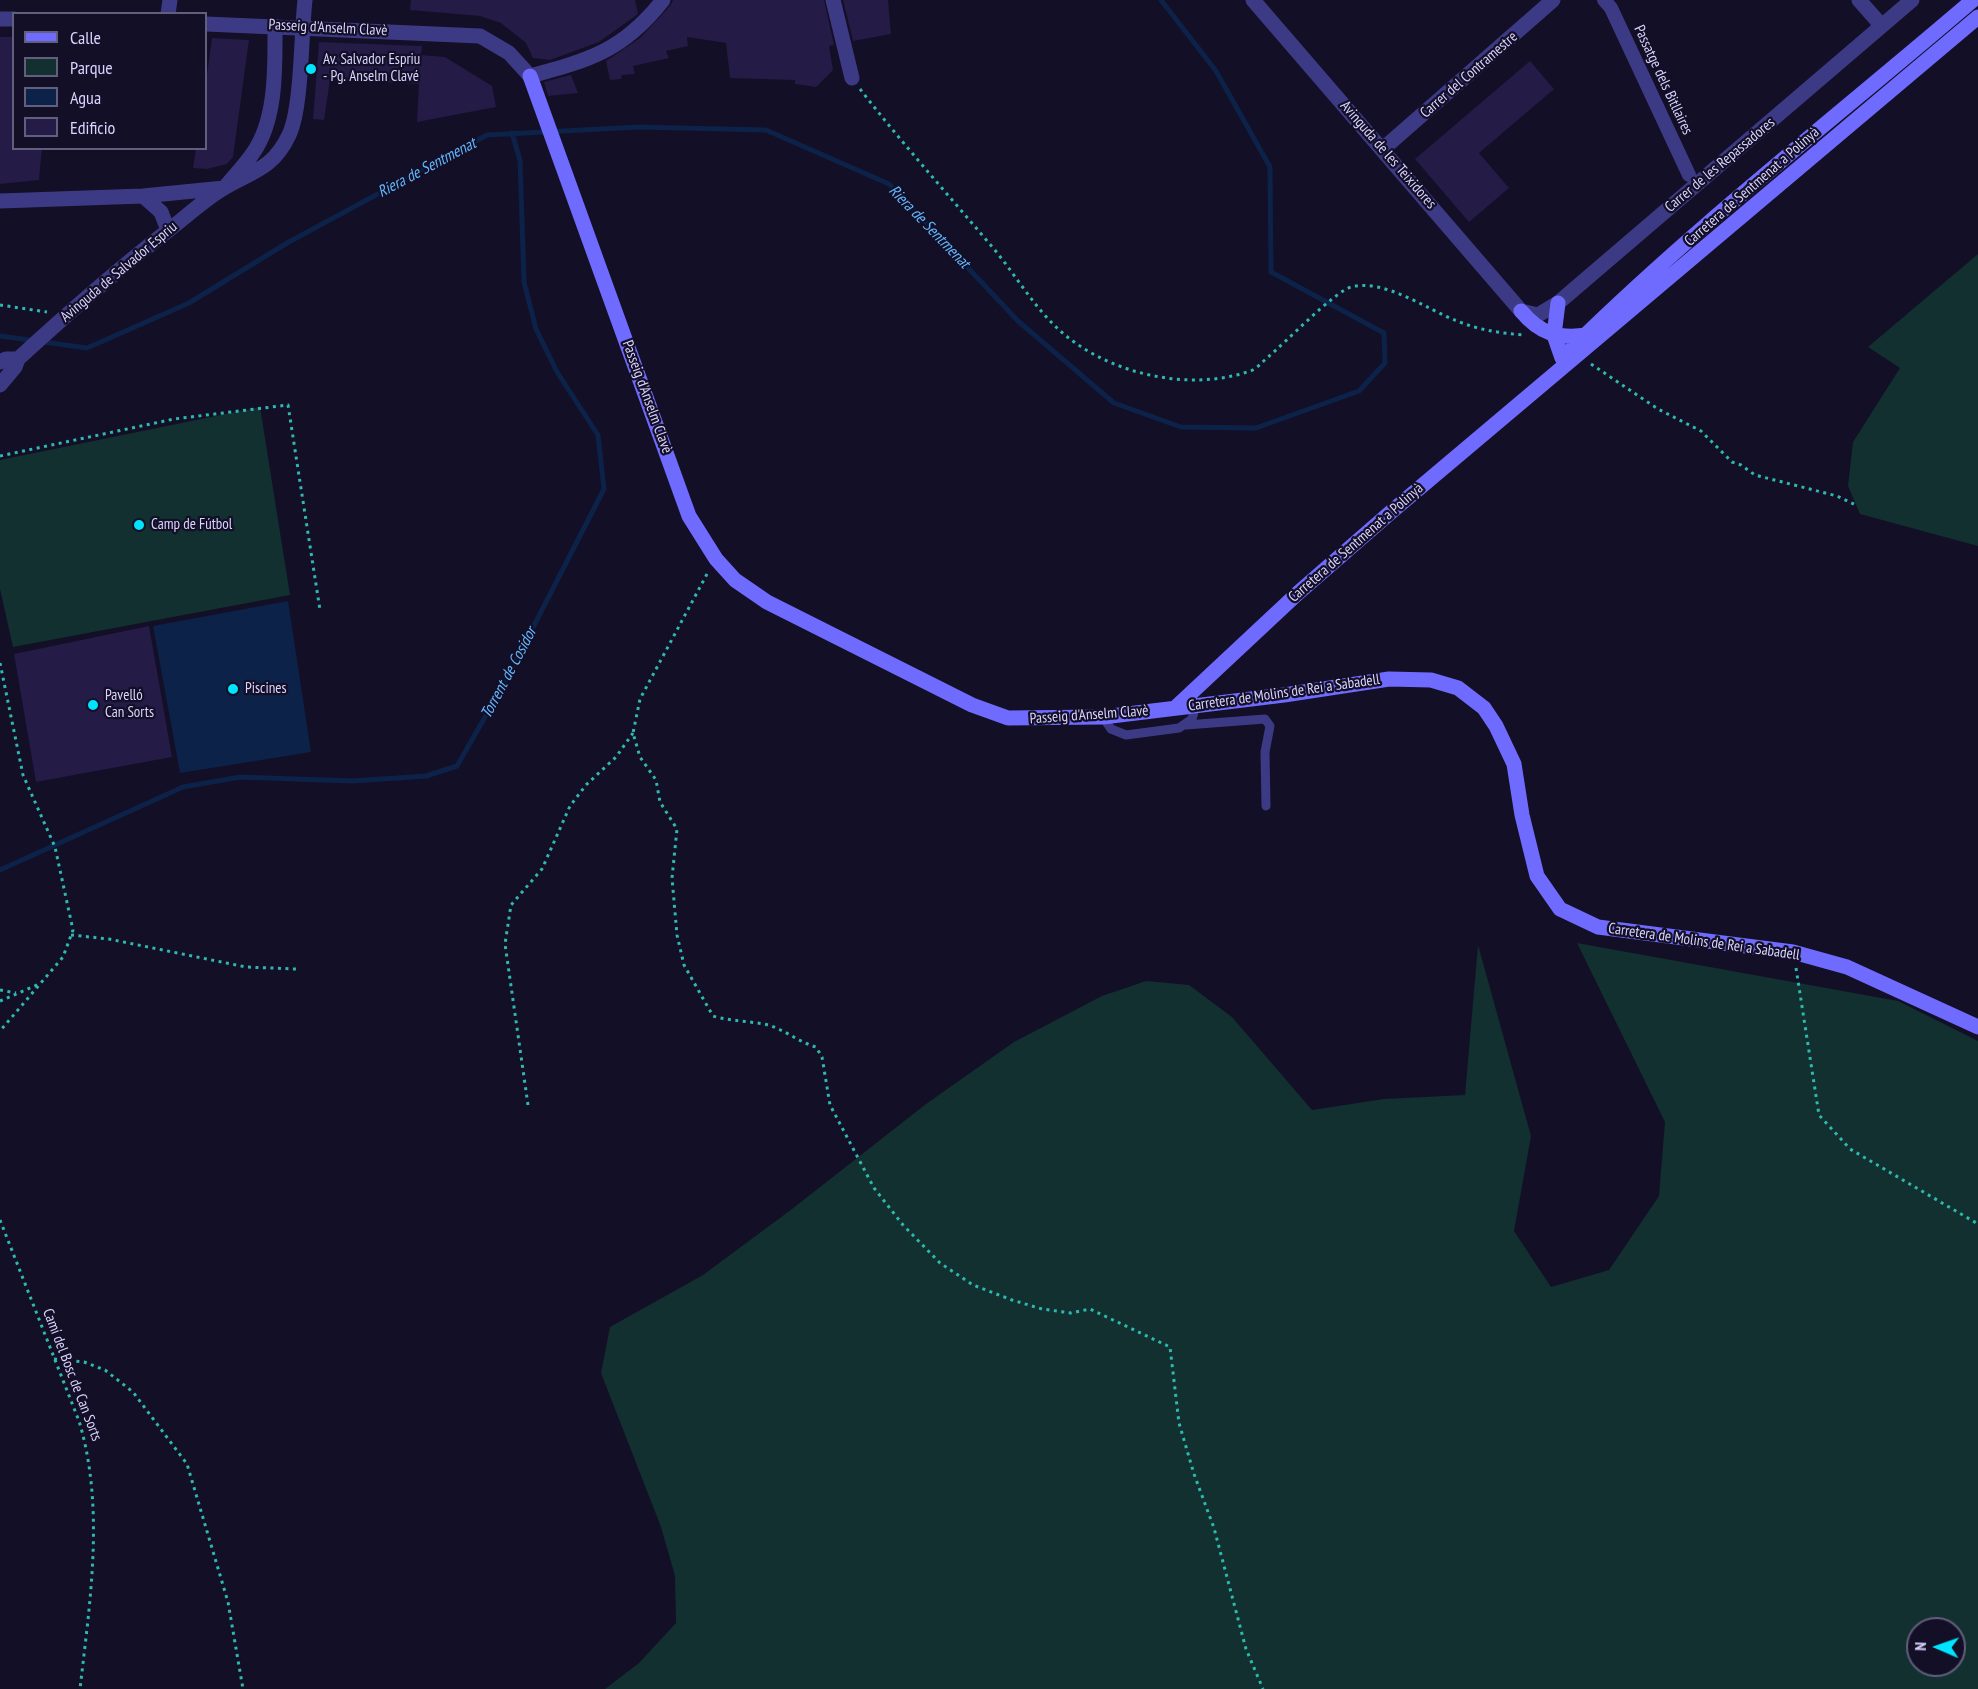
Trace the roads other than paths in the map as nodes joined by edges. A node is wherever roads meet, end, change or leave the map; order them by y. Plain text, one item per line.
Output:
1 (305, 0) edge
2 (663, 0) edge
3 (833, 0) edge
4 (1253, 0) edge
5 (1553, 0) edge
6 (1604, 0) edge
7 (1859, 0) edge
8 (1912, 0) edge
9 (1973, 0) edge
10 (651, 7) edge
11 (1978, 17) edge
12 (207, 24) edge
13 (1881, 25) junction
14 (275, 26) junction
15 (301, 27) junction
16 (530, 76) junction
17 (852, 78) road end
18 (263, 134) junction
19 (284, 145) junction
20 (1383, 148) junction
21 (1689, 175) dead end
22 (224, 188) junction
23 (143, 196) junction
24 (0, 201) edge
25 (168, 230) junction
26 (1558, 303) junction
27 (1521, 311) junction
28 (1625, 315) junction
29 (1554, 335) junction
30 (1585, 335) junction
31 (1569, 357) junction
32 (18, 359) junction
33 (0, 362) edge
34 (0, 385) edge
35 (1196, 705) junction
36 (1176, 708) junction
37 (1103, 717) junction
38 (1186, 725) junction
39 (1266, 806) dead end
40 (1978, 1027) edge

1 - 15 street, Avinguda de Salvador Espriu
2 - 10 street
3 - 17 street
4 - 20 street, Avinguda de les Teixidores
5 - 20 street, Carrer del Contramestre
6 - 21 street, Passatge dels Bitllaires
7 - 13 street
8 - 13 street, Carrer de les Repassadores
9 - 30 main road, Carretera de Sentmenat a Polinyà
10 - 16 street
11 - 28 main road, Carretera de Sentmenat a Polinyà
12 - 14 street, Passeig d'Anselm Clavè
13 - 26 street, Carrer de les Repassadores
14 - 15 street, Passeig d'Anselm Clavè
14 - 18 street, Avinguda de Salvador Espriu
15 - 16 street, Passeig d'Anselm Clavè
15 - 19 street, Avinguda de Salvador Espriu
16 - 37 main road, Passeig d'Anselm Clavè
18 - 19 street
18 - 22 street, Avinguda de Salvador Espriu
19 - 22 street, Avinguda de Salvador Espriu
20 - 27 street, Avinguda de les Teixidores
22 - 23 street
22 - 25 street, Avinguda de Salvador Espriu
23 - 24 street
23 - 25 street
25 - 32 street, Avinguda de Salvador Espriu
26 - 27 street, Carrer de les Repassadores
26 - 29 main road
27 - 29 main road
28 - 30 main road
28 - 31 main road, Carretera de Sentmenat a Polinyà
29 - 30 main road
29 - 31 main road
30 - 31 main road, Carretera de Sentmenat a Polinyà
31 - 36 main road, Carretera de Sentmenat a Polinyà
32 - 33 street
32 - 34 street, Avinguda de Salvador Espriu
35 - 36 main road, Carretera de Molins de Rei a Sabadell
35 - 38 lane
35 - 40 main road, Carretera de Molins de Rei a Sabadell
36 - 37 main road, Passeig d'Anselm Clavè
37 - 38 lane
38 - 39 lane

